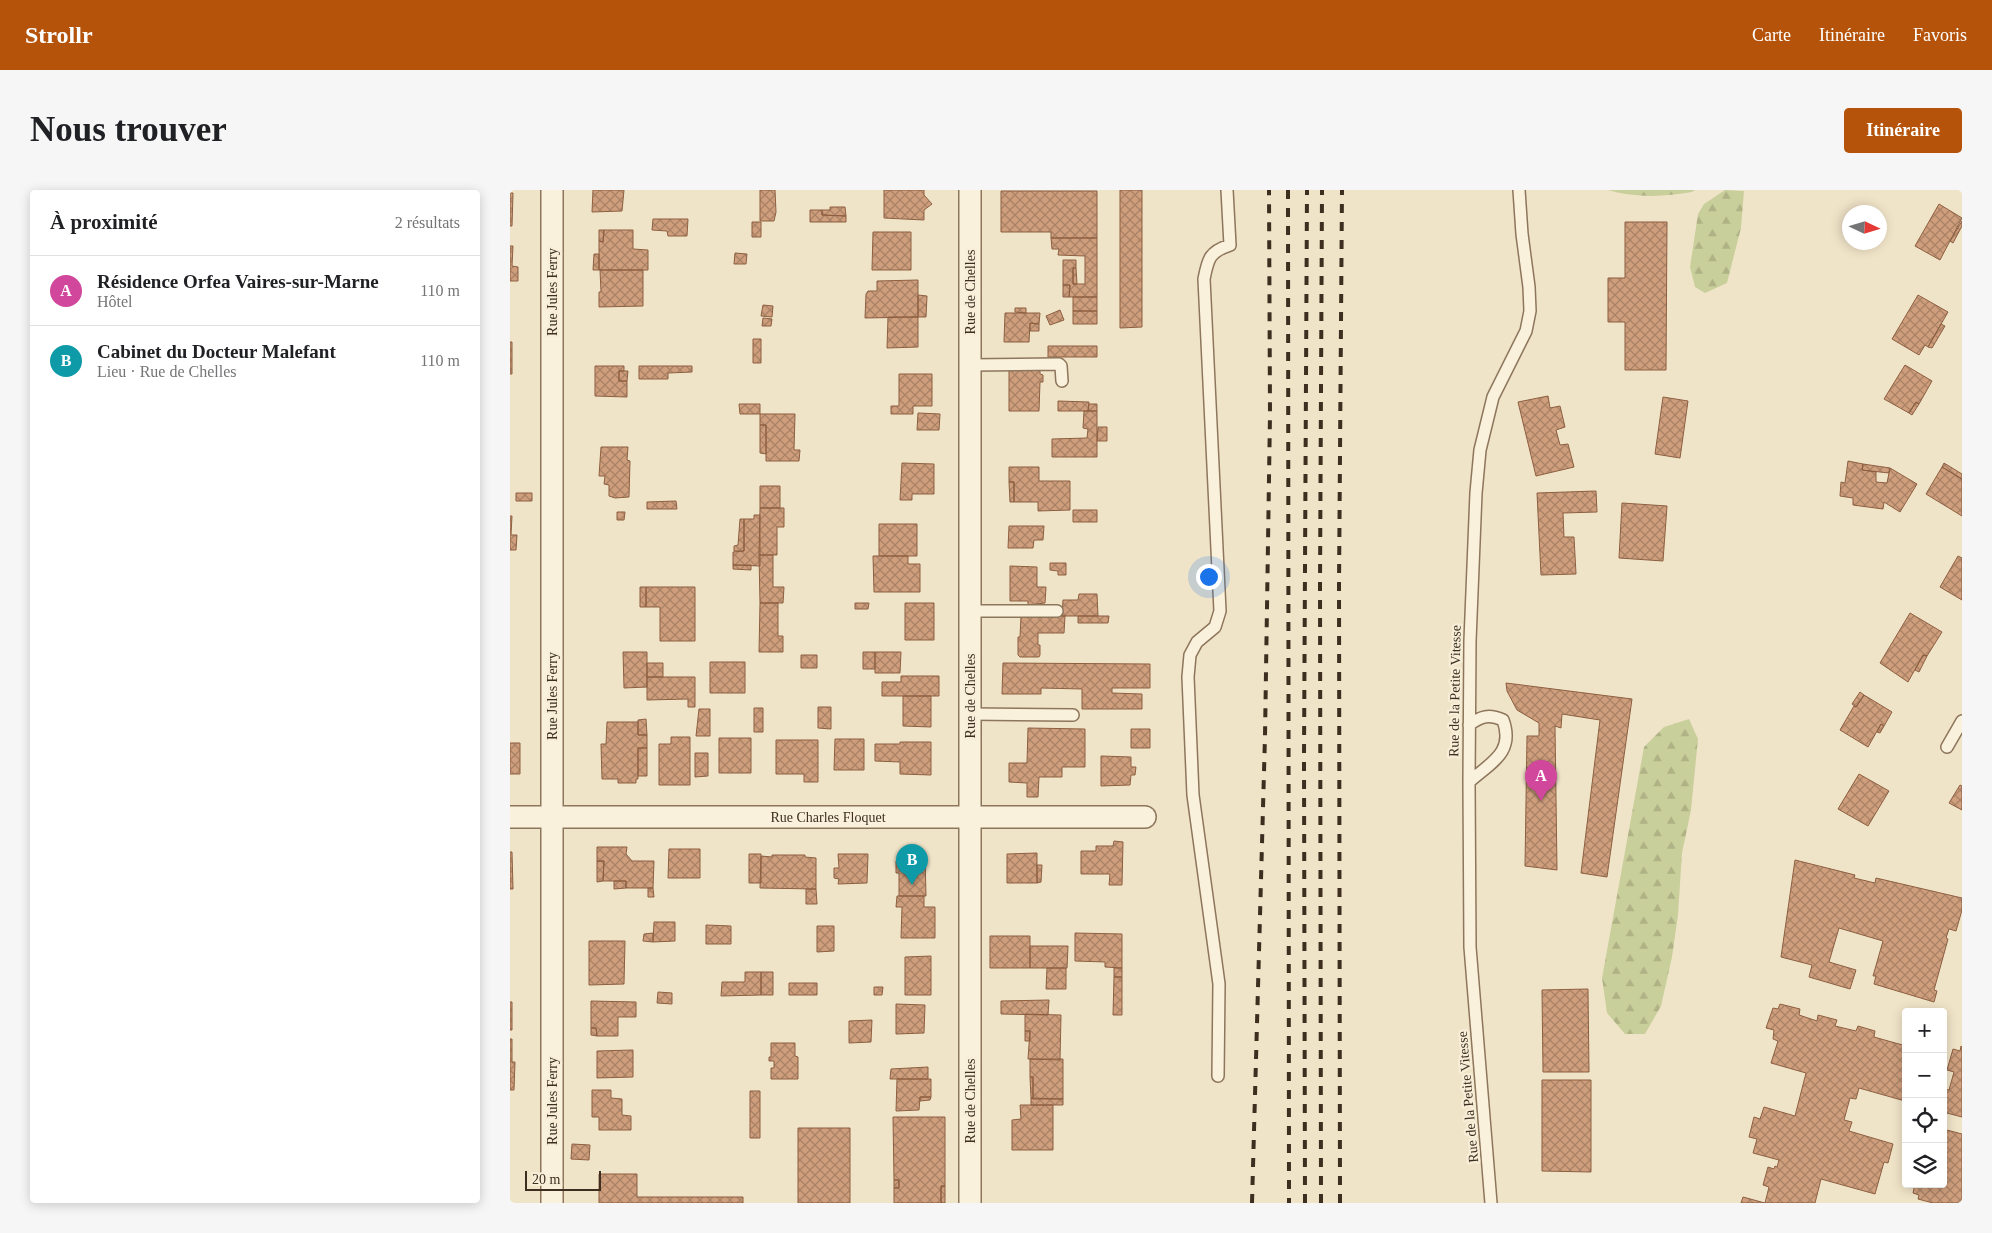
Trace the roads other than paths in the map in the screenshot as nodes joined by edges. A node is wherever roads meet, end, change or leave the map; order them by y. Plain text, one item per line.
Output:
1 (552, 190) edge
2 (970, 190) edge
3 (1227, 190) edge
4 (1519, 190) edge
5 (970, 365) junction
6 (1062, 381) dead end
7 (970, 611) junction
8 (1057, 611) dead end
9 (970, 714) junction
10 (1073, 715) dead end
11 (1962, 721) edge
12 (1469, 725) junction
13 (1947, 746) dead end
14 (1469, 782) junction
15 (510, 817) edge
16 (552, 817) junction
17 (970, 817) junction
18 (1145, 817) dead end
19 (1218, 1076) dead end
20 (552, 1203) edge
21 (970, 1203) edge
22 (1491, 1203) edge

1 - 16 street, Rue Jules Ferry
2 - 5 street, Rue de Chelles
3 - 19 lane
4 - 12 lane, Rue de la Petite Vitesse
5 - 6 lane
5 - 7 street, Rue de Chelles
7 - 8 lane
7 - 9 street, Rue de Chelles
9 - 10 lane
9 - 17 street, Rue de Chelles
11 - 13 lane
12 - 14 lane, Rue de la Petite Vitesse
12 - 14 lane
14 - 22 lane, Rue de la Petite Vitesse
15 - 16 street, Rue Charles Floquet
16 - 17 street, Rue Charles Floquet
16 - 20 street, Rue Jules Ferry
17 - 18 street, Rue Charles Floquet
17 - 21 street, Rue de Chelles

